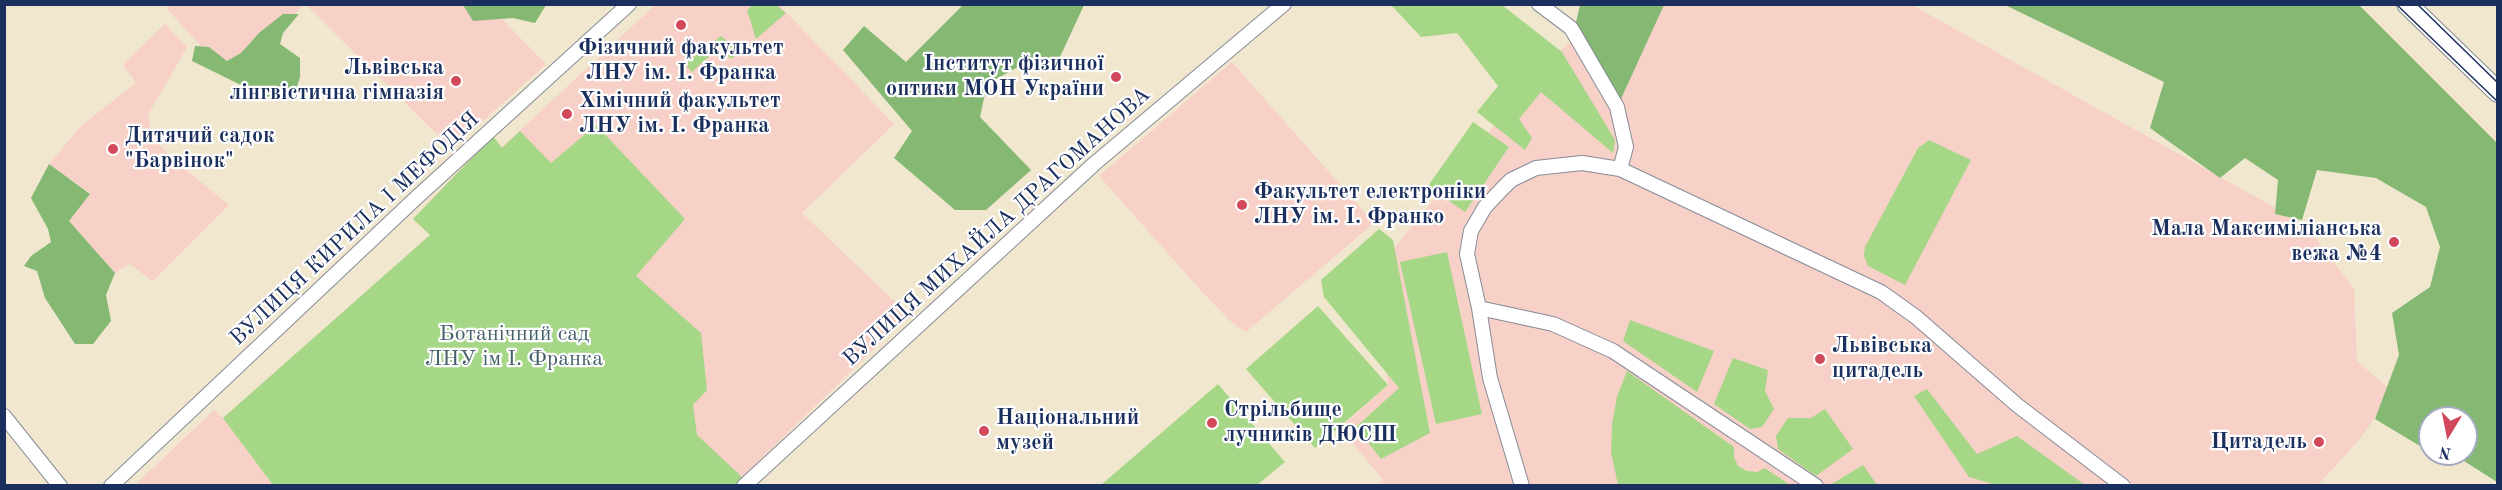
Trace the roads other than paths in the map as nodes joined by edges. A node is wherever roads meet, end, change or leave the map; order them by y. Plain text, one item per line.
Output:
1 (1284, 4) edge
2 (1539, 4) edge
3 (2407, 4) edge
4 (626, 6) edge
5 (2498, 92) edge
6 (1620, 168) junction
7 (1479, 308) junction
8 (4, 416) edge
9 (60, 486) edge
10 (111, 486) edge
11 (744, 486) edge
12 (1522, 486) edge
13 (1816, 486) edge
14 (2122, 486) edge

1 - 11 street, ВУЛИЦЯ МИХАЙЛА ДРАГОМАНОВА
2 - 6 street
3 - 5 main road
4 - 10 street, ВУЛИЦЯ КИРИЛА І МЕФОДІЯ
6 - 7 street
6 - 14 street
7 - 12 street
7 - 13 street
8 - 9 street

